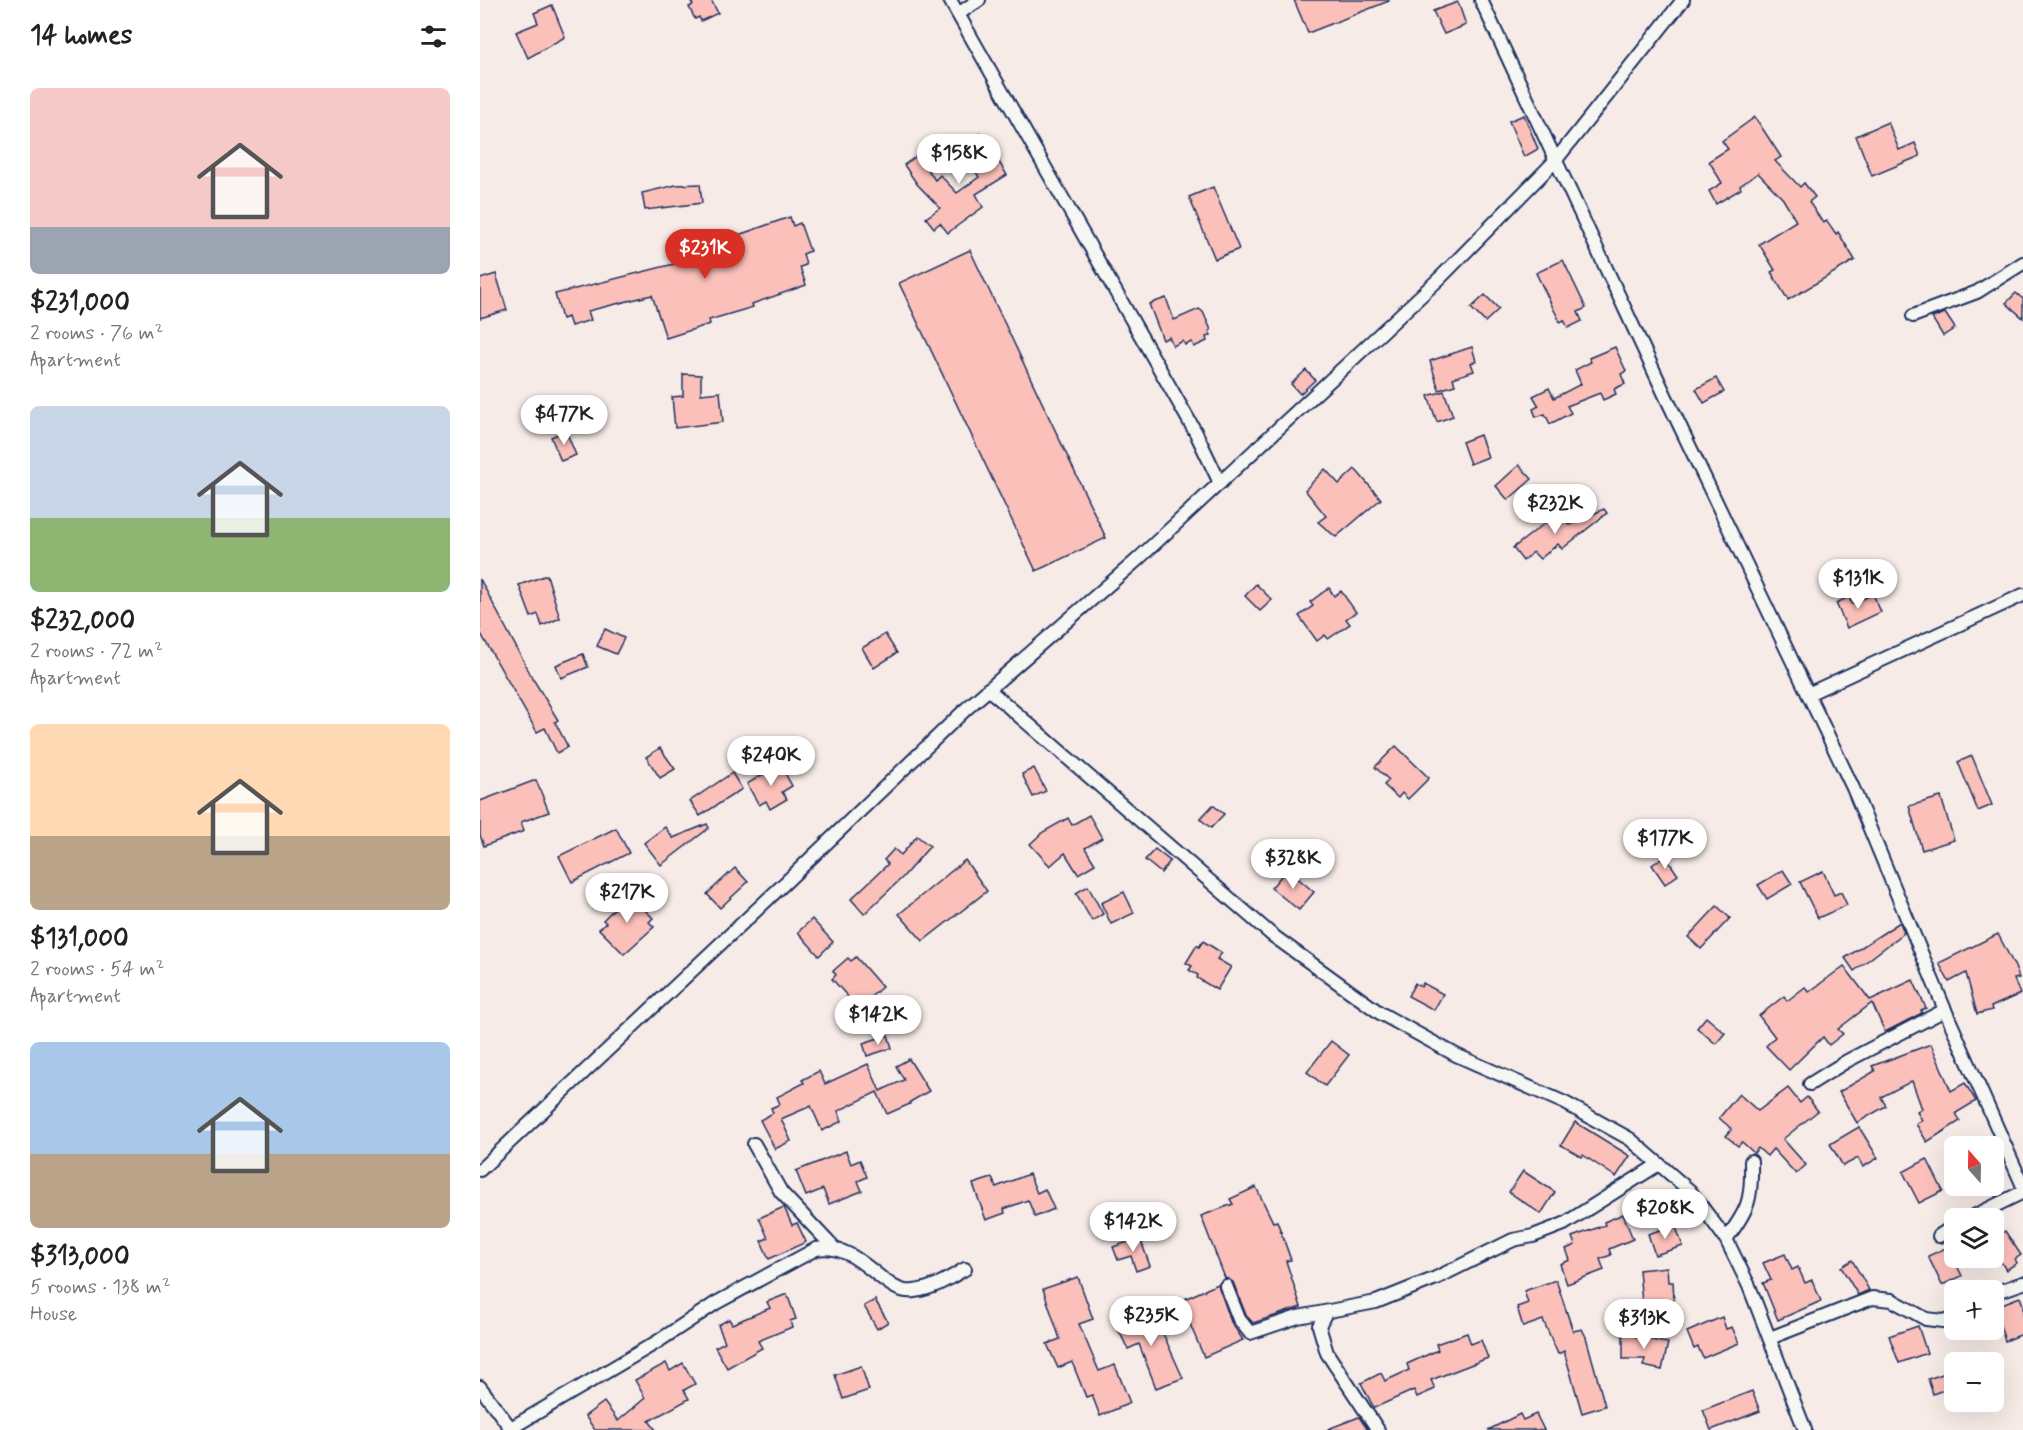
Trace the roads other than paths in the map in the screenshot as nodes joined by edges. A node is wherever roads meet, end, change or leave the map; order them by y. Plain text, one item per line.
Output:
1 (950, 0) edge
2 (979, 0) edge
3 (1481, 0) edge
4 (1683, 0) edge
5 (958, 14) junction
6 (1555, 161) junction
7 (2023, 263) edge
8 (1913, 316) dead end
9 (1220, 483) junction
10 (2023, 596) edge
11 (988, 689) junction
12 (1808, 693) junction
13 (1945, 1010) junction
14 (1810, 1084) dead end
15 (754, 1144) dead end
16 (1751, 1161) dead end
17 (1659, 1164) junction
18 (480, 1170) edge
19 (2023, 1186) edge
20 (2023, 1192) edge
21 (1990, 1208) edge
22 (1944, 1233) edge
23 (1939, 1236) dead end
24 (1726, 1239) junction
25 (832, 1246) junction
26 (965, 1269) dead end
27 (2023, 1283) edge
28 (1226, 1286) dead end
29 (2004, 1290) edge
30 (1326, 1312) junction
31 (1944, 1321) edge
32 (1770, 1338) junction
33 (480, 1387) edge
34 (511, 1429) edge
35 (1378, 1430) edge
36 (1805, 1430) edge

1 - 5 street
2 - 5 street
3 - 6 street
4 - 6 street
5 - 9 street
6 - 9 street
6 - 12 street
7 - 8 street
9 - 11 street
10 - 12 street
11 - 17 street
11 - 18 street
12 - 13 street
13 - 14 street
13 - 19 street
15 - 25 street
16 - 24 street
17 - 24 street
17 - 30 street
20 - 21 street
22 - 23 street
24 - 32 street
25 - 26 street
25 - 34 street
27 - 29 street
28 - 30 street
30 - 35 street
31 - 32 street
32 - 36 street
33 - 34 street

